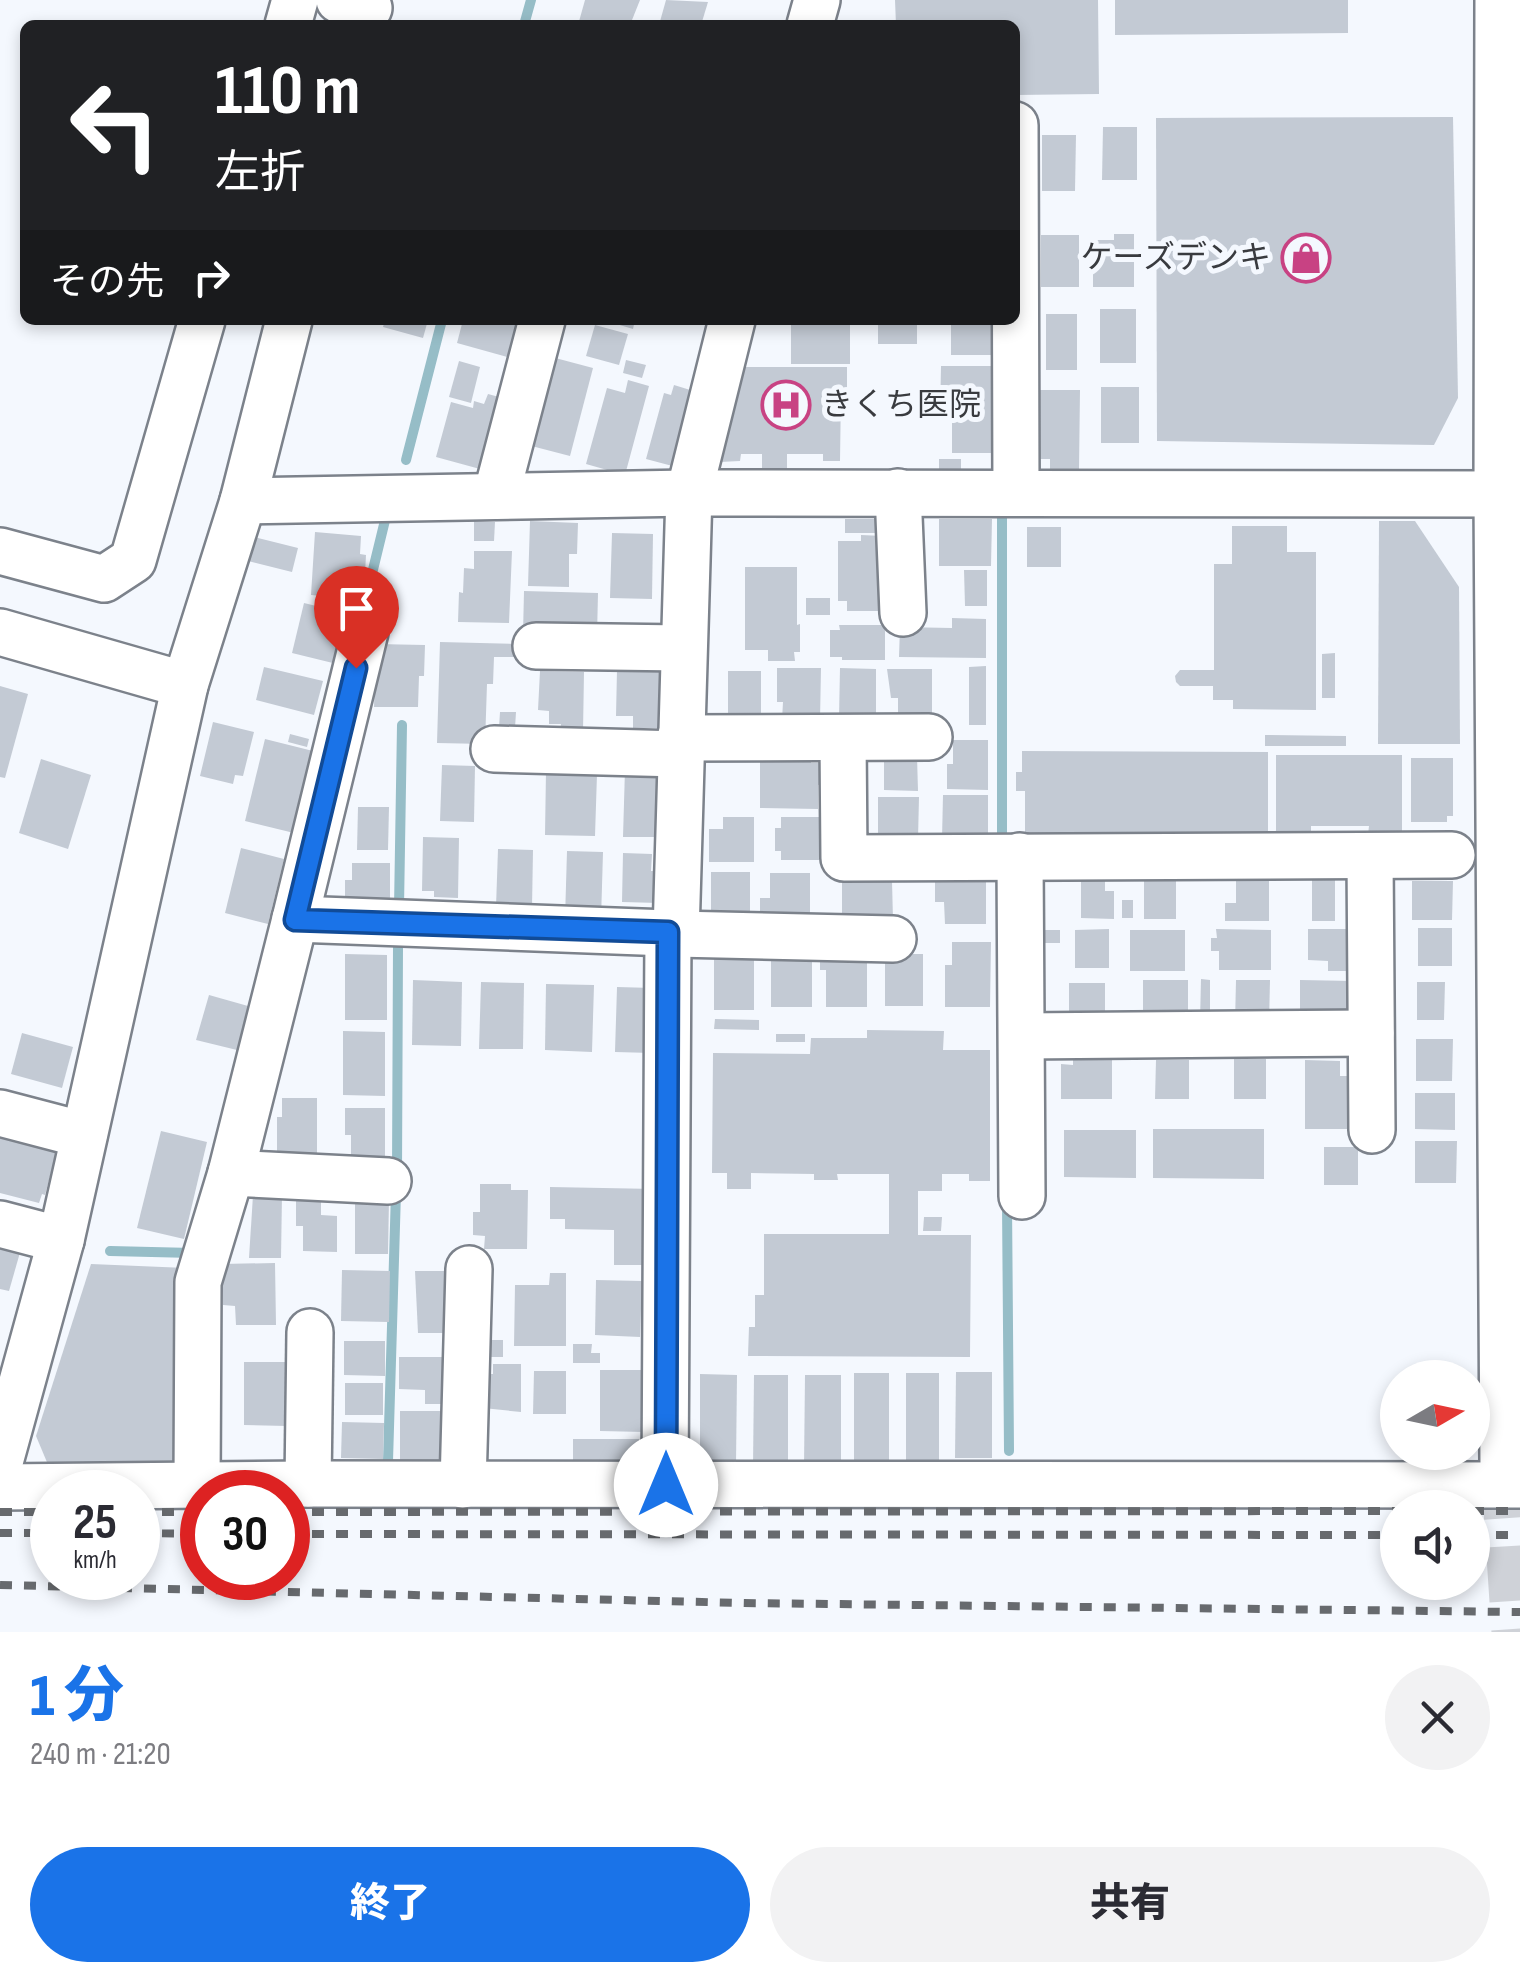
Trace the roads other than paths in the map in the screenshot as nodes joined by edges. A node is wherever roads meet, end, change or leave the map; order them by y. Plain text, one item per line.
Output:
1 (1503, 0) edge
2 (201, 325) edge
3 (288, 325) edge
4 (541, 325) edge
5 (731, 325) edge
6 (1016, 325) edge
7 (898, 492) junction
8 (689, 493) junction
9 (1016, 493) junction
10 (1511, 493) edge
11 (496, 496) junction
12 (243, 501) junction
13 (0, 551) edge
14 (903, 613) dead end
15 (0, 632) edge
16 (364, 632) dead end
17 (536, 646) dead end
18 (683, 648) junction
19 (184, 685) junction
20 (843, 738) junction
21 (929, 738) dead end
22 (680, 746) junction
23 (494, 750) dead end
24 (1452, 855) dead end
25 (1020, 856) junction
26 (1370, 856) junction
27 (295, 920) junction
28 (672, 933) junction
29 (893, 939) dead end
30 (1371, 1033) junction
31 (1022, 1036) junction
32 (0, 1113) edge
33 (1372, 1130) dead end
34 (84, 1135) junction
35 (230, 1173) junction
36 (388, 1181) dead end
37 (1022, 1196) dead end
38 (0, 1224) edge
39 (61, 1240) junction
40 (469, 1269) dead end
41 (310, 1332) dead end
42 (0, 1462) edge
43 (196, 1470) edge
44 (308, 1470) edge
45 (1514, 1474) edge
46 (310, 1484) edge
47 (463, 1484) junction
48 (666, 1485) junction
49 (180, 1486) edge
50 (0, 1487) edge

1 - 10 main road
2 - 13 street
3 - 12 street
4 - 11 street
5 - 8 street
6 - 9 street
7 - 8 street
7 - 9 street
7 - 14 street
8 - 11 street
8 - 18 street
9 - 10 street
10 - 45 main road
11 - 12 street
12 - 19 street
15 - 19 street
16 - 27 street
17 - 18 street
18 - 22 street
19 - 34 street
20 - 21 street
20 - 22 street
20 - 25 street
22 - 23 street
22 - 28 street
24 - 26 street
25 - 26 street
25 - 31 street
26 - 30 street
27 - 28 street
27 - 35 street
28 - 29 street
28 - 48 street
30 - 31 street
30 - 33 street
31 - 37 street
32 - 34 street
34 - 39 street
35 - 36 street
35 - 43 street
38 - 39 street
39 - 42 street
40 - 47 street
41 - 44 street
45 - 48 street
46 - 47 street
47 - 48 street
49 - 50 street

